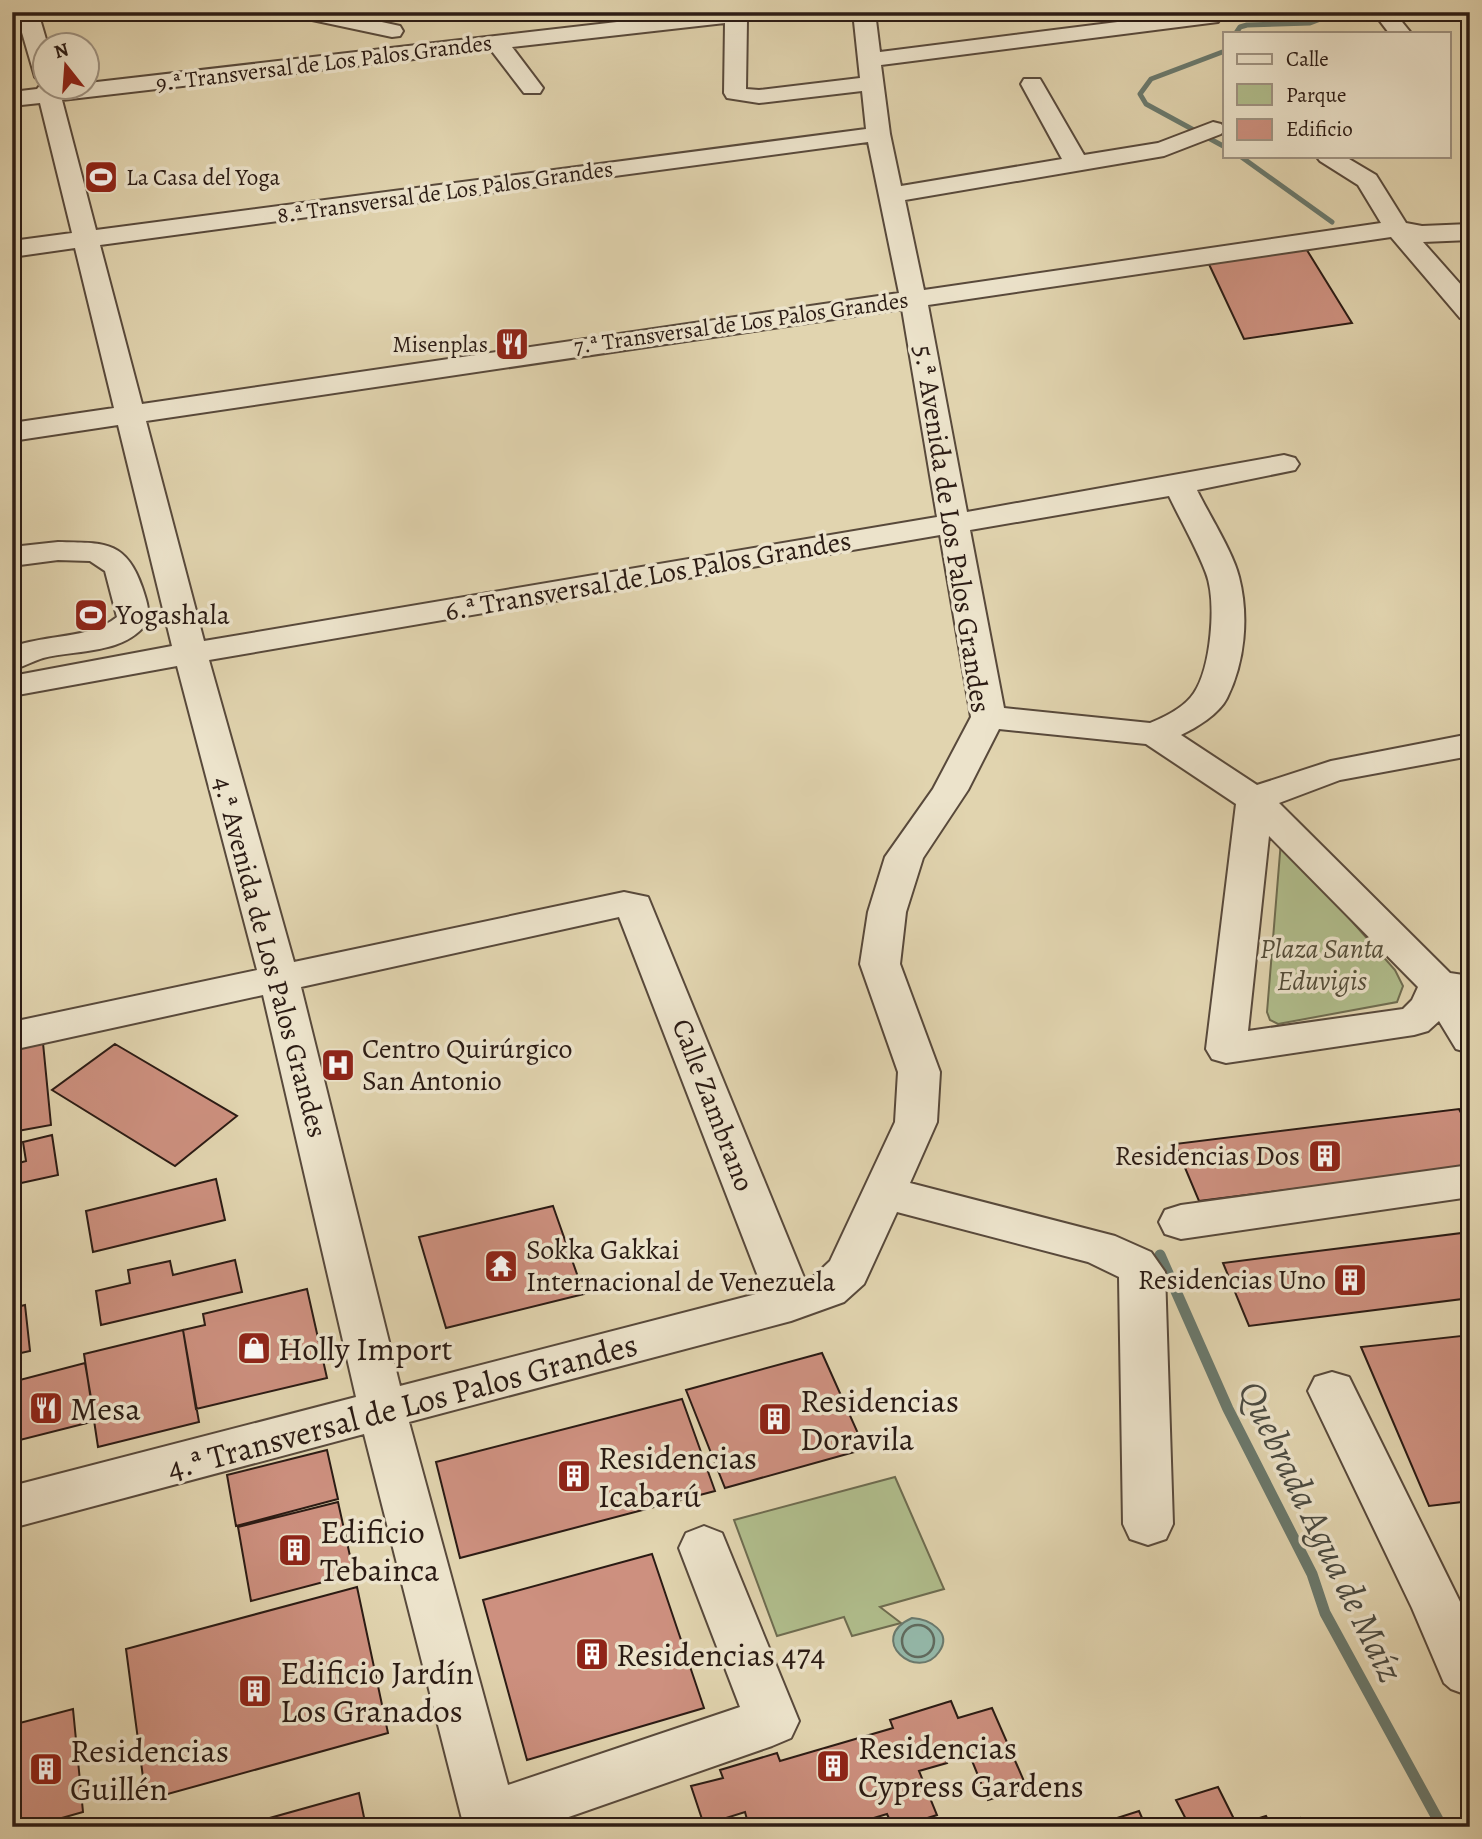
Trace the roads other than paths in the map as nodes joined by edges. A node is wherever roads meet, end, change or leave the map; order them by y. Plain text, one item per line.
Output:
1 (27, 12) edge
2 (306, 12) edge
3 (405, 12) edge
4 (761, 12) edge
5 (864, 12) edge
6 (1383, 12) edge
7 (736, 15) junction
8 (1210, 17) dead end
9 (392, 31) junction
10 (33, 32) edge
11 (1399, 32) edge
12 (497, 43) junction
13 (379, 57) junction
14 (871, 72) junction
15 (102, 81) edge
16 (1032, 84) dead end
17 (532, 88) dead end
18 (32, 92) edge
19 (12, 99) edge
20 (52, 102) edge
21 (1213, 129) dead end
22 (878, 134) junction
23 (1331, 158) edge
24 (1076, 163) junction
25 (893, 195) junction
26 (1397, 228) junction
27 (1470, 232) edge
28 (86, 240) junction
29 (12, 249) edge
30 (913, 298) junction
31 (1467, 305) edge
32 (130, 414) junction
33 (12, 432) edge
34 (1284, 464) dead end
35 (1179, 485) junction
36 (953, 524) junction
37 (12, 557) edge
38 (190, 653) junction
39 (12, 660) edge
40 (12, 686) edge
41 (988, 717) junction
42 (1155, 734) junction
43 (1470, 745) edge
44 (1255, 800) junction
45 (279, 981) junction
46 (1454, 986) edge
47 (12, 1036) edge
48 (1470, 1039) edge
49 (1470, 1181) edge
50 (884, 1192) junction
51 (1181, 1222) dead end
52 (791, 1303) junction
53 (1332, 1391) dead end
54 (384, 1411) junction
55 (12, 1507) edge
56 (1148, 1524) dead end
57 (704, 1548) dead end
58 (1470, 1672) edge
59 (491, 1822) edge

1 - 10 street, 4.ª Avenida de Los Palos Grandes
2 - 9 street
3 - 9 street
4 - 7 street, 9.ª Transversal de Los Palos Grandes
5 - 14 street, 5.ª Avenida de Los Palos Grandes
6 - 11 street
7 - 12 street, 9.ª Transversal de Los Palos Grandes
7 - 14 street
8 - 14 street
9 - 13 street
12 - 13 street, 9.ª Transversal de Los Palos Grandes
12 - 17 street
13 - 15 street, 9.ª Transversal de Los Palos Grandes
14 - 22 street, 5.ª Avenida de Los Palos Grandes
16 - 24 street
18 - 19 street, 9.ª Transversal de Los Palos Grandes
20 - 28 street, 4.ª Avenida de Los Palos Grandes
21 - 24 street
22 - 25 street, 5.ª Avenida de Los Palos Grandes
22 - 28 street, 8.ª Transversal de Los Palos Grandes
23 - 26 street
24 - 25 street
25 - 30 street, 5.ª Avenida de Los Palos Grandes
26 - 27 street, 7.ª Transversal de Los Palos Grandes
26 - 30 street, 7.ª Transversal de Los Palos Grandes
26 - 31 street
28 - 29 street, 8.ª Transversal de Los Palos Grandes
28 - 32 street, 4.ª Avenida de Los Palos Grandes
30 - 32 street, 7.ª Transversal de Los Palos Grandes
30 - 36 street, 5.ª Avenida de Los Palos Grandes
32 - 33 street, 7.ª Transversal de Los Palos Grandes
32 - 38 street, 4.ª Avenida de Los Palos Grandes
34 - 35 street, 6.ª Transversal de Los Palos Grandes
35 - 36 street, 6.ª Transversal de Los Palos Grandes
35 - 42 street
36 - 38 street, 6.ª Transversal de Los Palos Grandes
36 - 41 street, 5.ª Avenida de Los Palos Grandes
37 - 39 street
38 - 40 street, 6.ª Transversal de Los Palos Grandes
38 - 45 street, 4.ª Avenida de Los Palos Grandes
41 - 42 street
41 - 50 street, 5.ª Avenida de Los Palos Grandes
42 - 44 street
43 - 44 street
44 - 46 street
44 - 46 street
45 - 47 street
45 - 52 street, Calle Zambrano
45 - 54 street, 4.ª Avenida de Los Palos Grandes
46 - 48 street
49 - 51 street
50 - 52 street, 5.ª Avenida de Los Palos Grandes
50 - 56 street
52 - 54 street, 4.ª Transversal de Los Palos Grandes
53 - 58 street
54 - 55 street, 4.ª Transversal de Los Palos Grandes
54 - 59 street, 4.ª Avenida de Los Palos Grandes
57 - 59 street

